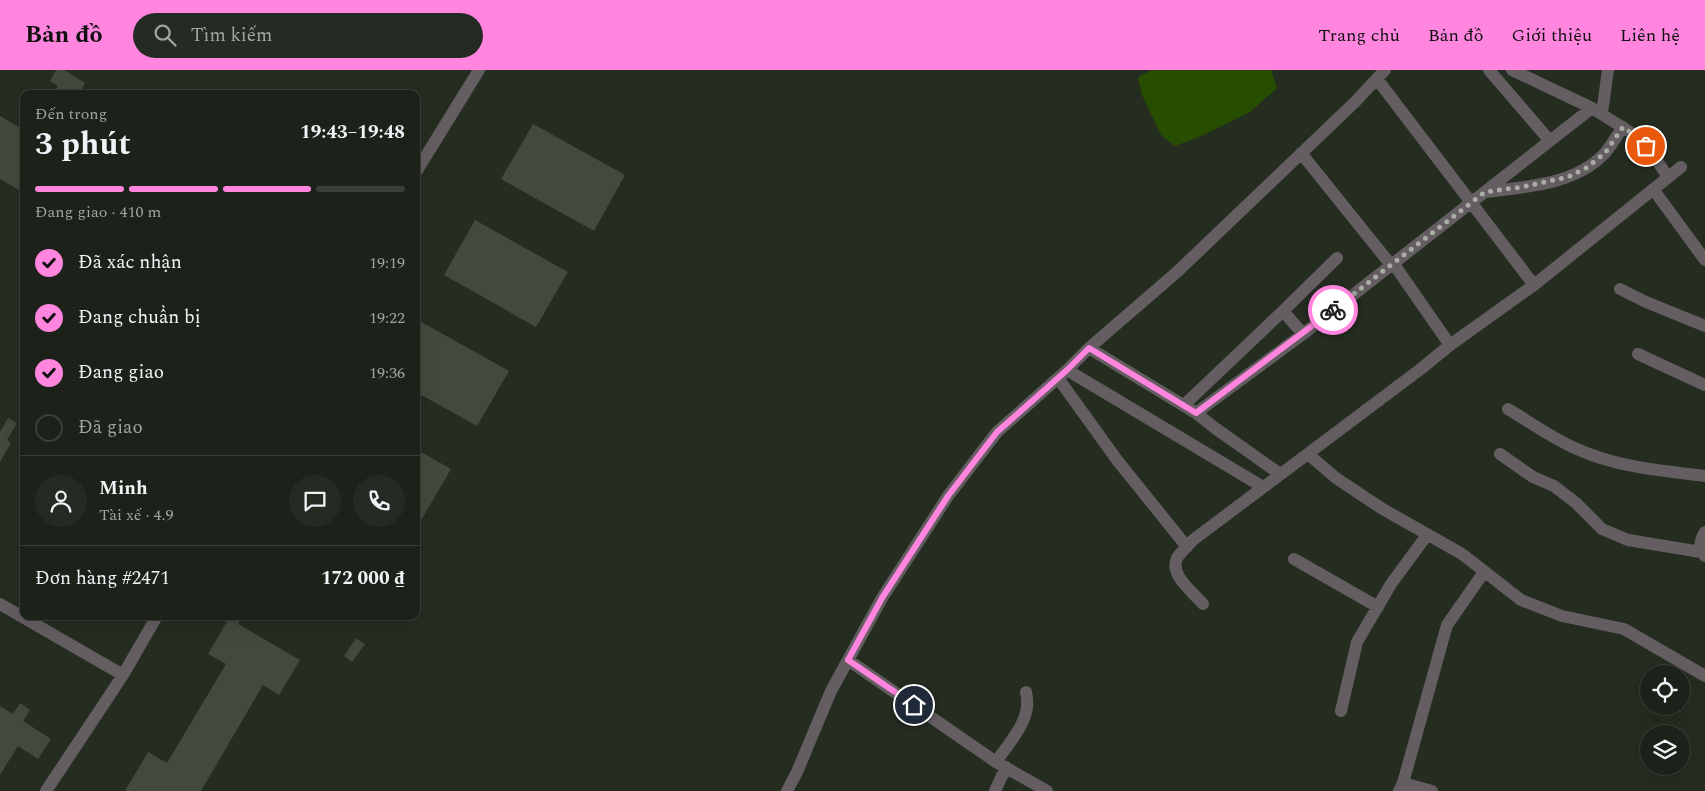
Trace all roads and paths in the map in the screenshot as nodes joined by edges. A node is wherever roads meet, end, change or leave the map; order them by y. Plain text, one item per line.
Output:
1 (479, 70) edge
2 (1488, 70) edge
3 (1512, 70) edge
4 (1608, 70) edge
5 (1381, 74) edge
6 (1597, 111) junction
7 (1623, 127) junction
8 (1550, 141) junction
9 (1301, 153) junction
10 (420, 166) edge
11 (1681, 167) dead end
12 (1668, 177) junction
13 (1653, 188) junction
14 (1485, 192) junction
15 (1472, 202) junction
16 (1337, 258) dead end
17 (1705, 260) edge
18 (1392, 264) junction
19 (1534, 285) junction
20 (1620, 290) dead end
21 (1283, 311) junction
22 (1705, 326) edge
23 (1303, 334) junction
24 (1450, 345) junction
25 (1089, 348) junction
26 (1638, 354) dead end
27 (1062, 374) junction
28 (1705, 385) edge
29 (1184, 406) junction
30 (1508, 408) dead end
31 (1196, 413) junction
32 (1308, 454) junction
33 (1500, 454) dead end
34 (1280, 474) junction
35 (1705, 476) edge
36 (1263, 487) junction
37 (1705, 532) edge
38 (1427, 535) junction
39 (1187, 547) junction
40 (1703, 554) edge
41 (1294, 559) dead end
42 (1484, 572) junction
43 (0, 604) edge
44 (1203, 604) dead end
45 (1378, 607) junction
46 (20, 616) edge
47 (28, 620) edge
48 (155, 620) edge
49 (848, 660) junction
50 (123, 675) junction
51 (1705, 676) edge
52 (1026, 692) dead end
53 (1341, 711) dead end
54 (1001, 765) junction
55 (1401, 787) edge
56 (46, 791) edge
57 (787, 791) edge
58 (995, 791) edge
59 (1047, 791) edge
60 (1432, 791) edge

1 - 10 street
2 - 8 street
3 - 6 street
4 - 6 street
5 - 9 street
5 - 15 street
6 - 7 street
6 - 8 street
7 - 12 street
7 - 14 street
8 - 14 street
9 - 18 street
9 - 25 street
11 - 12 street
12 - 13 street
13 - 17 street
13 - 19 street
14 - 15 street
15 - 18 street
15 - 19 street
16 - 21 street
18 - 23 street
18 - 24 street
19 - 24 street
20 - 22 street
21 - 23 street
21 - 29 street
23 - 31 street
24 - 32 street
25 - 27 street
25 - 29 street
26 - 28 street
27 - 36 street
27 - 39 street
27 - 49 street
29 - 31 street
30 - 35 street
31 - 34 street
32 - 34 street
32 - 38 street
33 - 40 street
34 - 36 street
36 - 39 street
37 - 40 street
38 - 42 street
38 - 45 street
39 - 44 street
41 - 45 street
42 - 51 street
42 - 55 street
43 - 46 street
45 - 53 street
47 - 50 street
48 - 50 street
49 - 54 street
49 - 57 street
50 - 56 street
52 - 54 street
54 - 58 street
54 - 59 street
55 - 60 street

